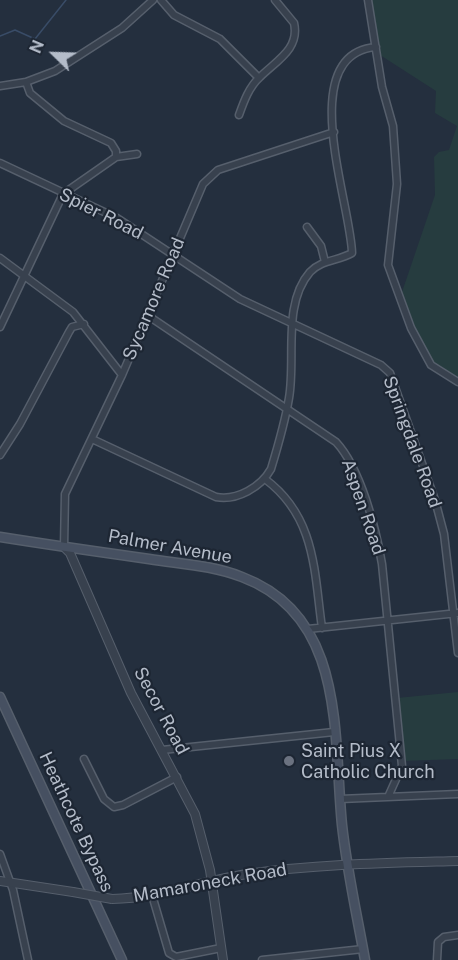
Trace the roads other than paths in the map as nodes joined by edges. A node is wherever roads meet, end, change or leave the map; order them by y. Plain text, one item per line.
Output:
1 (153, 0) edge
2 (161, 0) edge
3 (275, 0) edge
4 (368, 0) edge
5 (376, 47) junction
6 (259, 78) junction
7 (26, 82) junction
8 (0, 86) edge
9 (239, 115) dead end
10 (334, 132) junction
11 (137, 154) dead end
12 (116, 158) junction
13 (0, 163) edge
14 (63, 194) junction
15 (307, 227) dead end
16 (172, 255) junction
17 (0, 258) edge
18 (325, 262) junction
19 (26, 275) junction
20 (147, 315) junction
21 (84, 324) junction
22 (292, 324) junction
23 (0, 327) edge
24 (122, 375) junction
25 (458, 382) edge
26 (287, 410) junction
27 (92, 439) junction
28 (0, 455) edge
29 (266, 479) junction
30 (0, 537) edge
31 (64, 547) junction
32 (456, 613) edge
33 (388, 620) junction
34 (322, 628) junction
35 (308, 629) junction
36 (458, 653) edge
37 (0, 697) edge
38 (334, 732) junction
39 (162, 750) junction
40 (84, 759) dead end
41 (177, 777) junction
42 (458, 794) edge
43 (388, 797) junction
44 (340, 799) junction
45 (0, 854) edge
46 (458, 861) edge
47 (348, 865) junction
48 (0, 881) edge
49 (211, 881) junction
50 (9, 882) junction
51 (152, 895) junction
52 (458, 935) edge
53 (221, 948) junction
54 (363, 949) junction
55 (292, 958) edge
56 (28, 960) edge
57 (122, 960) edge
58 (223, 960) edge
59 (262, 960) edge
60 (365, 960) edge
61 (437, 960) edge

1 - 7 street
2 - 6 street
3 - 6 street
4 - 5 street
5 - 10 street
5 - 25 street
6 - 9 street
7 - 8 street
7 - 12 street
10 - 16 street, Sycamore Road
10 - 18 street
11 - 12 street
12 - 14 street
13 - 14 street, Spier Road
14 - 16 street, Spier Road
14 - 19 street
15 - 18 street
16 - 20 street, Sycamore Road
16 - 22 street, Spier Road
17 - 19 street
18 - 22 street
19 - 21 street
19 - 23 street
20 - 24 street, Sycamore Road
20 - 26 street, Aspen Road
21 - 24 street
21 - 28 street
22 - 26 street
22 - 32 street, Springdale Road
24 - 27 street, Sycamore Road
26 - 29 street
26 - 33 street, Aspen Road
27 - 29 street
27 - 31 street, Sycamore Road
29 - 34 street
30 - 31 main road
31 - 35 main road, Palmer Avenue
31 - 39 street, Secor Road
32 - 33 street
32 - 36 street, Springdale Road
33 - 34 street
33 - 43 street, Aspen Road
34 - 35 street
35 - 38 main road, Palmer Avenue
37 - 57 main road, Heathcote Bypass
38 - 39 street
38 - 44 main road, Palmer Avenue
39 - 41 street, Secor Road
40 - 41 street
41 - 49 street, Secor Road
42 - 43 street
43 - 44 street
44 - 47 main road, Palmer Avenue
45 - 50 street
46 - 47 street, Mamaroneck Road
47 - 49 street, Mamaroneck Road
47 - 54 main road, Palmer Avenue
48 - 50 street, Mamaroneck Road
49 - 51 street, Mamaroneck Road
49 - 53 street, Secor Road
50 - 51 street, Mamaroneck Road, bridge
50 - 56 street
51 - 53 street
52 - 61 street
53 - 58 street, Secor Road
54 - 55 street
54 - 60 main road, Palmer Avenue
55 - 59 street

